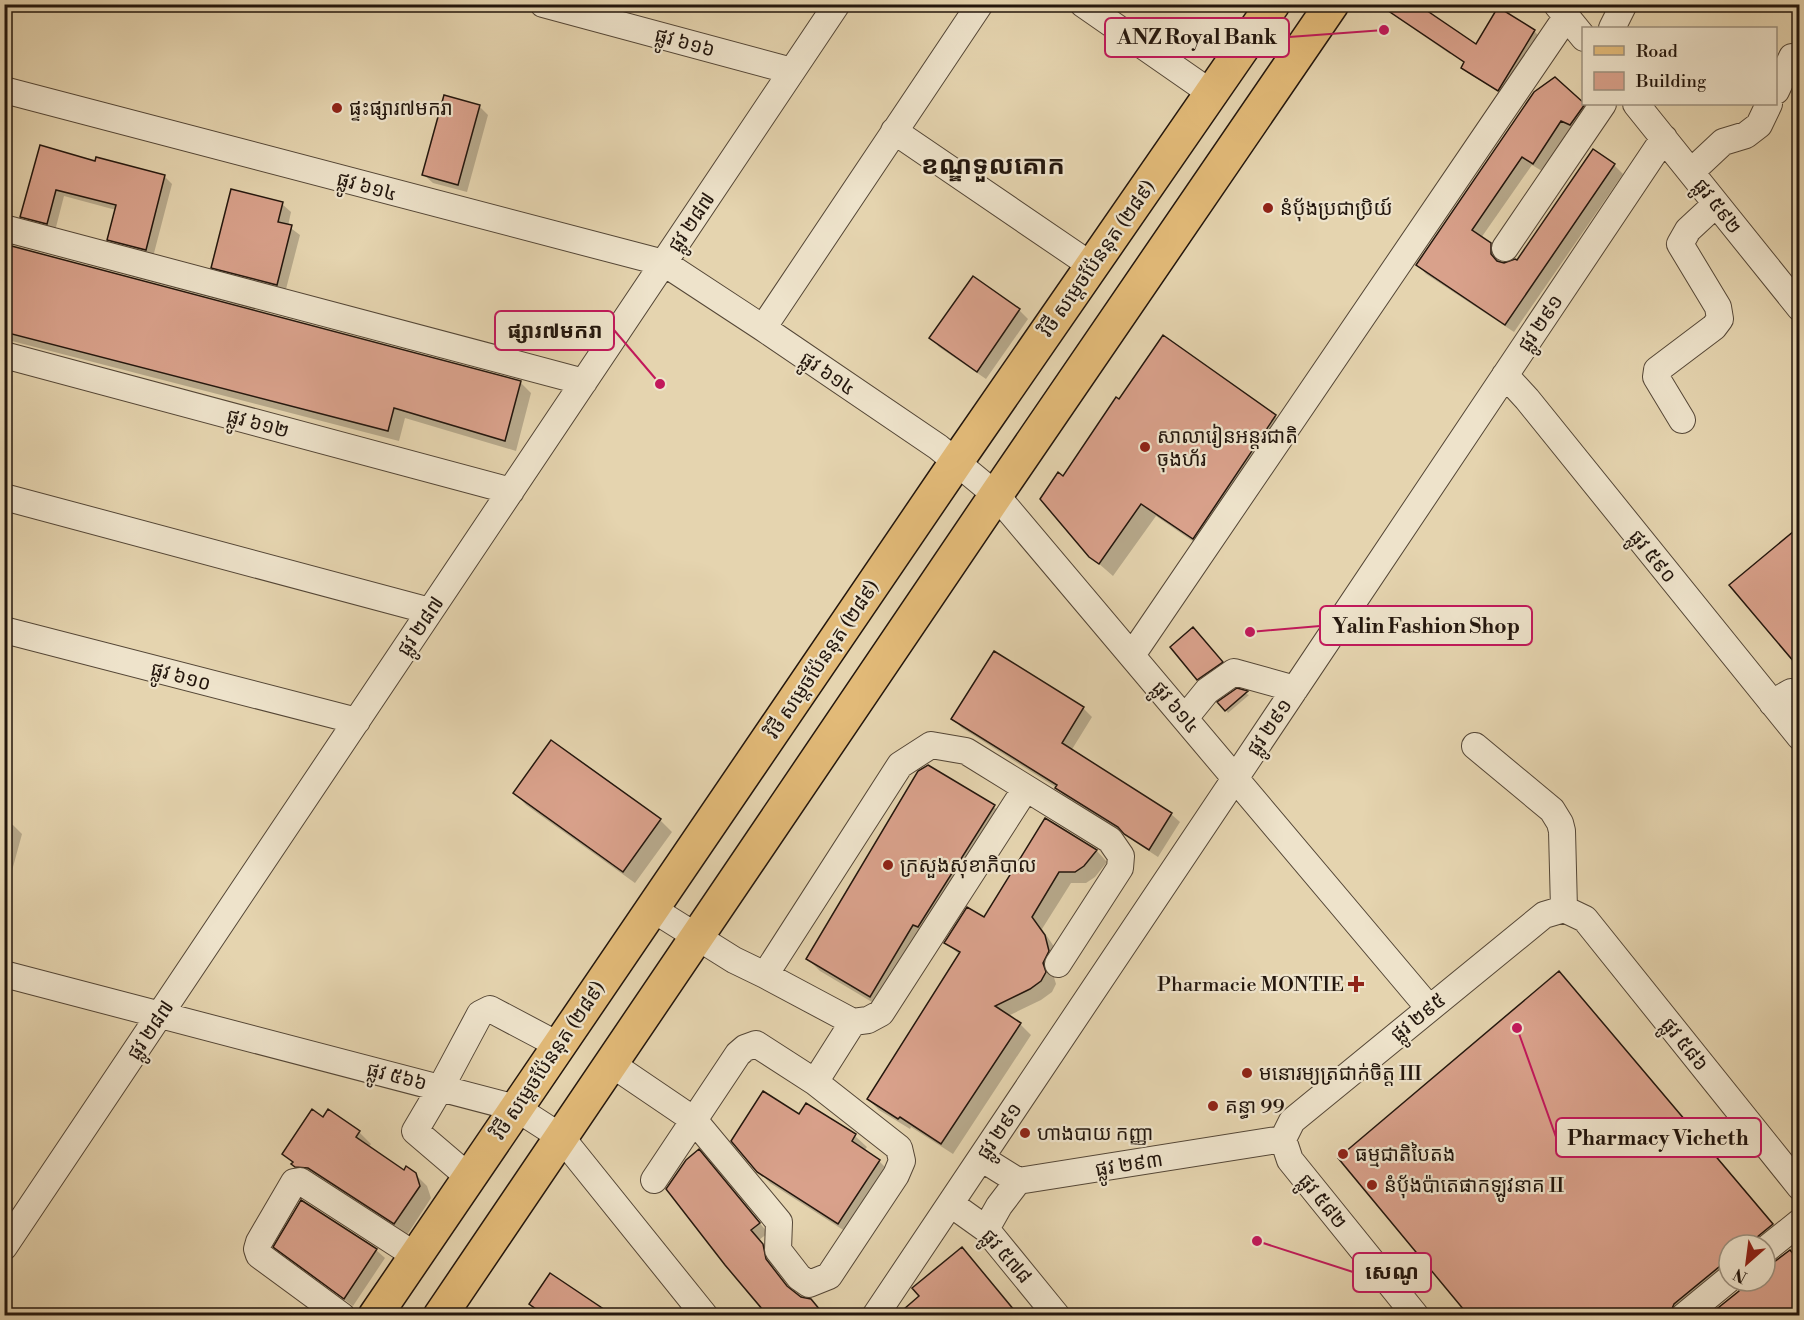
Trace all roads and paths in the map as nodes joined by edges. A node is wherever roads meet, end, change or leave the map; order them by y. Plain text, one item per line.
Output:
1 (543, 4) edge
2 (837, 4) edge
3 (980, 4) edge
4 (1083, 4) edge
5 (1273, 4) edge
6 (1332, 4) edge
7 (1624, 4) edge
8 (1562, 10) edge
9 (1612, 27) edge
10 (1582, 35) edge
11 (1792, 57) dead end
12 (792, 71) junction
13 (1777, 89) edge
14 (4, 90) edge
15 (1211, 93) junction
16 (1602, 105) edge
17 (1637, 105) edge
18 (1768, 105) edge
19 (894, 131) junction
20 (1664, 138) junction
21 (1691, 172) junction
22 (1716, 204) junction
23 (4, 228) edge
24 (1505, 248) dead end
25 (664, 263) junction
26 (1092, 266) junction
27 (1800, 308) edge
28 (762, 328) junction
29 (4, 355) edge
30 (1505, 375) junction
31 (584, 382) junction
32 (1682, 420) dead end
33 (957, 461) junction
34 (511, 490) junction
35 (996, 495) junction
36 (4, 497) edge
37 (430, 611) junction
38 (4, 630) edge
39 (1132, 655) junction
40 (1294, 689) junction
41 (1800, 695) edge
42 (1773, 704) junction
43 (1185, 718) junction
44 (357, 722) junction
45 (1800, 737) edge
46 (1475, 746) dead end
47 (757, 755) junction
48 (1236, 777) junction
49 (799, 784) junction
50 (1026, 788) junction
51 (651, 908) junction
52 (1564, 909) junction
53 (696, 938) junction
54 (1058, 964) dead end
55 (4, 974) edge
56 (765, 975) junction
57 (1430, 1008) junction
58 (160, 1015) junction
59 (853, 1022) junction
60 (558, 1045) junction
61 (610, 1063) junction
62 (815, 1082) junction
63 (441, 1088) junction
64 (516, 1108) junction
65 (694, 1120) junction
66 (561, 1137) junction
67 (1283, 1139) junction
68 (981, 1158) junction
69 (470, 1178) junction
70 (654, 1180) dead end
71 (1018, 1181) junction
72 (1800, 1187) edge
73 (951, 1204) junction
74 (1800, 1222) edge
75 (986, 1228) junction
76 (1777, 1240) edge
77 (4, 1247) edge
78 (416, 1256) junction
79 (1717, 1289) edge
80 (342, 1316) edge
81 (375, 1316) edge
82 (440, 1316) edge
83 (705, 1316) edge
84 (875, 1316) edge
85 (1057, 1316) edge
86 (1416, 1316) edge
87 (1684, 1316) edge

1 - 12 street, ផ្លូវ ៦១៦
2 - 12 street, ផ្លូវ ២៨៧
3 - 19 street
4 - 15 street
5 - 15 main road, វិថី សម្តេចប៉ែននុត (២៨៩)
6 - 35 main road
7 - 9 street
8 - 10 street
8 - 39 street
11 - 13 street
12 - 25 street, ផ្លូវ ២៨៧
14 - 25 street, ផ្លូវ ៦១៤
15 - 26 main road, វិថី សម្តេចប៉ែននុត (២៨៩)
16 - 24 street
17 - 20 street, ផ្លូវ ៥៩២
18 - 21 street
19 - 26 street
19 - 28 street
20 - 21 street, ផ្លូវ ៥៩២
20 - 30 street, ផ្លូវ ២៩១
21 - 22 street, ផ្លូវ ៥៩២
22 - 27 street, ផ្លូវ ៥៩២
22 - 32 street
23 - 31 street
25 - 28 street, ផ្លូវ ៦១៤
25 - 31 street, ផ្លូវ ២៨៧
26 - 33 main road, វិថី សម្តេចប៉ែននុត (២៨៩)
28 - 33 street, ផ្លូវ ៦១៤
29 - 34 street, ផ្លូវ ៦១២
30 - 40 street, ផ្លូវ ២៩១
30 - 42 street, ផ្លូវ ៥៩០
31 - 34 street, ផ្លូវ ២៨៧
33 - 35 street, ផ្លូវ ៦១៤
33 - 47 main road, វិថី សម្តេចប៉ែននុត (២៨៩)
34 - 37 street, ផ្លូវ ២៨៧
35 - 39 street, ផ្លូវ ៦១៤
35 - 49 main road
36 - 37 street
37 - 44 street, ផ្លូវ ២៨៧
38 - 44 street, ផ្លូវ ៦១០
39 - 43 street, ផ្លូវ ៦១៤
40 - 43 street
40 - 48 street, ផ្លូវ ២៩១
41 - 42 street
42 - 45 street, ផ្លូវ ៥៩០
43 - 48 street, ផ្លូវ ៦១៤
44 - 58 street, ផ្លូវ ២៨៧
46 - 52 street
47 - 49 main road
47 - 51 main road, វិថី សម្តេចប៉ែននុត (២៨៩)
48 - 57 street, ផ្លូវ ៦១៤
48 - 68 street, ផ្លូវ ២៩១
49 - 53 main road
50 - 54 street
50 - 56 street
50 - 59 street
51 - 53 street
51 - 60 main road, វិថី សម្តេចប៉ែននុត (២៨៩)
52 - 57 street, ផ្លូវ ២៩៥
52 - 72 street, ផ្លូវ ៥៨៦
53 - 56 street
53 - 61 main road
55 - 58 street, ផ្លូវ ៥៦៦
56 - 59 street
57 - 67 street, ផ្លូវ ២៩៥
58 - 63 street, ផ្លូវ ៥៦៦
58 - 77 street, ផ្លូវ ២៨៧
59 - 62 street
60 - 63 street
60 - 64 main road, វិថី សម្តេចប៉ែននុត (២៨៩)
61 - 65 street
61 - 66 main road
62 - 65 street
62 - 65 street
63 - 64 street, ផ្លូវ ៥៦៦
63 - 69 street
64 - 66 street, ផ្លូវ ៥៦៦
64 - 69 main road, វិថី សម្តេចប៉ែននុត (២៨៩)
65 - 70 street
66 - 82 main road
66 - 83 street, ផ្លូវ ៥៦៦
67 - 71 street, ផ្លូវ ២៩៣
67 - 86 street, ផ្លូវ ៥៨២
68 - 71 street
68 - 73 street, ផ្លូវ ២៩១
69 - 78 main road, វិថី សម្តេចប៉ែននុត (២៨៩)
71 - 75 street
73 - 75 street, ផ្លូវ ៥៧៨
73 - 84 street, ផ្លូវ ២៩១
74 - 76 street
75 - 85 street, ផ្លូវ ៥៧៨
78 - 80 street
78 - 81 main road, វិថី សម្តេចប៉ែននុត (២៨៩)
79 - 87 street

